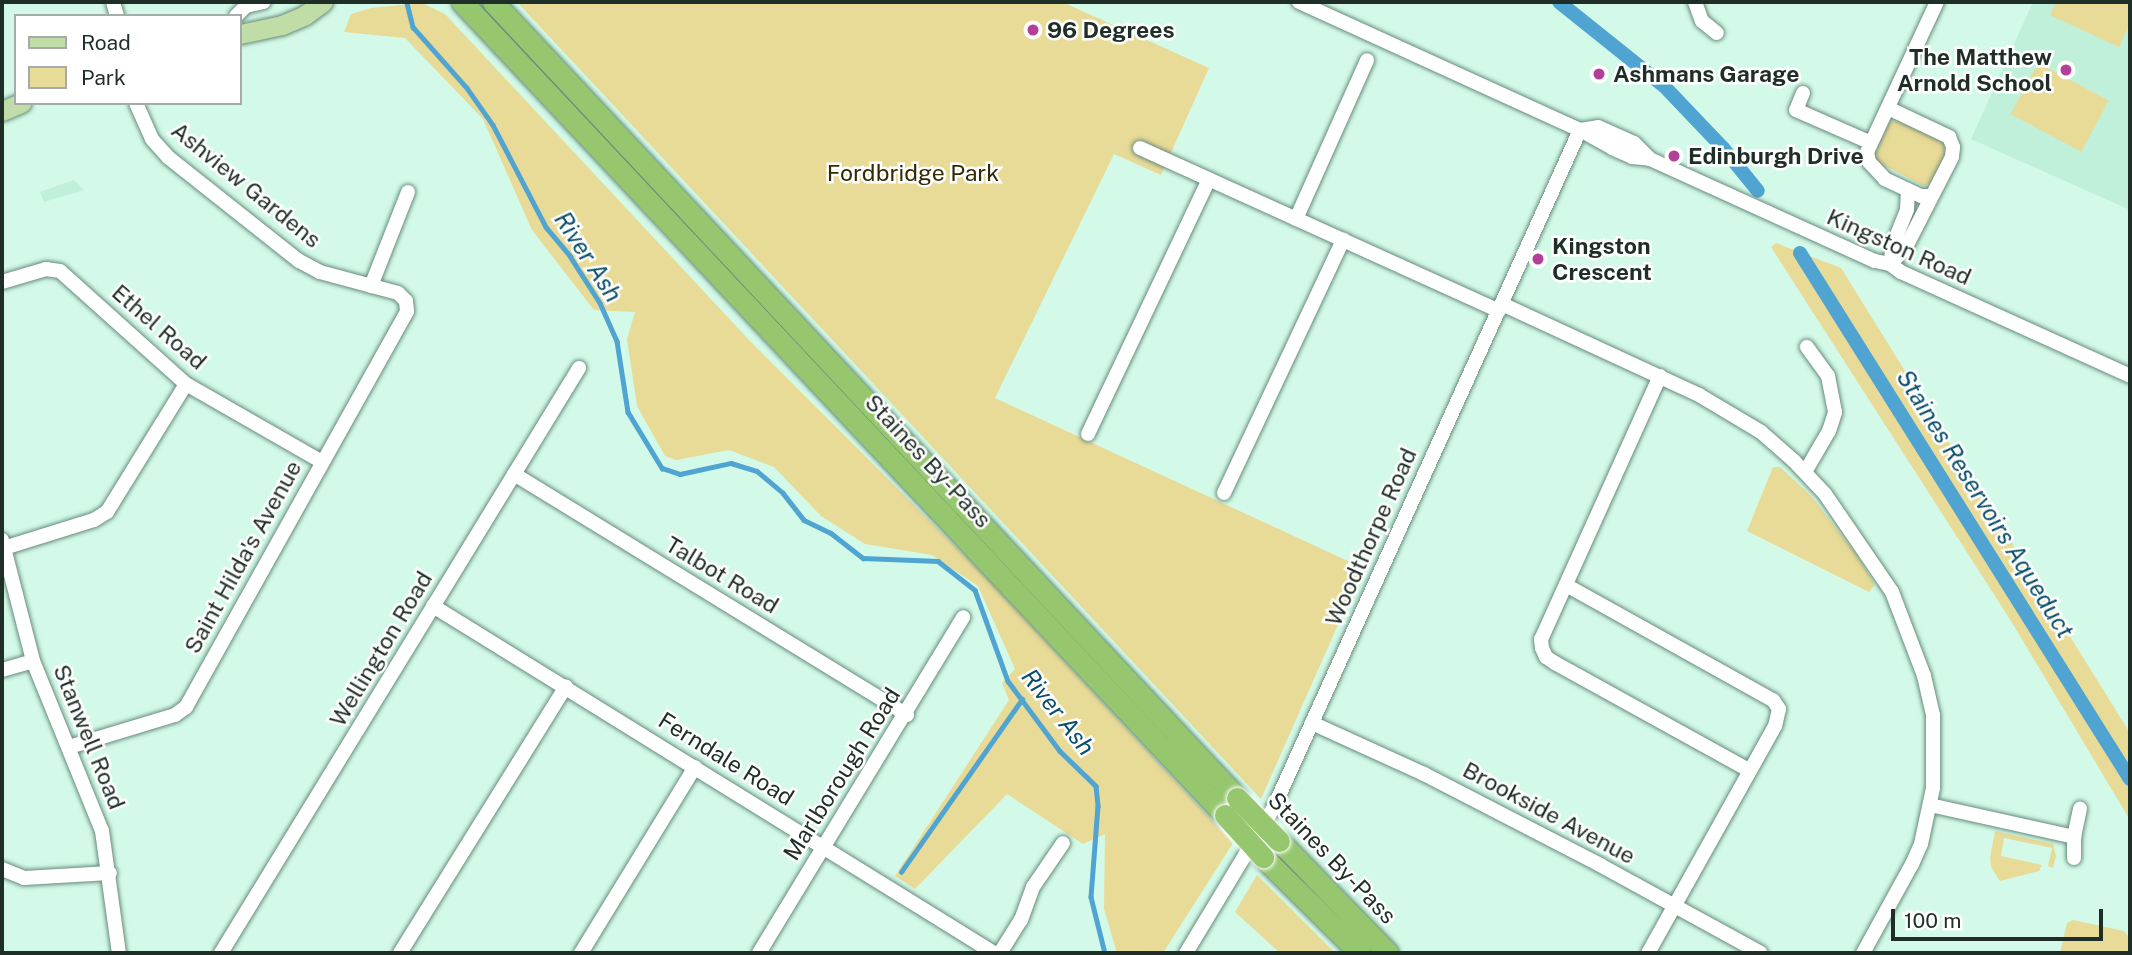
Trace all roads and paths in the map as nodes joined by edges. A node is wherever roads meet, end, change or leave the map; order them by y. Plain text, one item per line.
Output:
1 (264, 2) edge
2 (323, 2) edge
3 (462, 2) edge
4 (493, 2) edge
5 (1298, 2) edge
6 (1695, 2) edge
7 (1937, 2) edge
8 (238, 14) edge
9 (1717, 33) dead end
10 (242, 34) edge
11 (1367, 60) dead end
12 (1803, 93) dead end
13 (137, 105) edge
14 (1888, 108) junction
15 (1580, 130) junction
16 (1871, 143) junction
17 (1140, 148) dead end
18 (1209, 179) junction
19 (1908, 190) junction
20 (408, 192) dead end
21 (1931, 196) junction
22 (1296, 219) junction
23 (1343, 240) junction
24 (1890, 264) junction
25 (2, 282) edge
26 (371, 286) junction
27 (1501, 308) junction
28 (402, 321) joint
29 (1807, 347) dead end
30 (579, 368) dead end
31 (1660, 376) junction
32 (2130, 376) edge
33 (186, 384) junction
34 (1088, 434) dead end
35 (322, 462) junction
36 (1805, 472) junction
37 (514, 474) junction
38 (1224, 493) dead end
39 (3, 544) edge
40 (1566, 585) junction
41 (433, 606) junction
42 (963, 617) dead end
43 (33, 660) junction
44 (2, 670) edge
45 (566, 686) junction
46 (907, 715) junction
47 (1311, 723) junction
48 (69, 747) junction
49 (695, 767) junction
50 (1749, 770) junction
51 (1930, 805) junction
52 (1231, 806) junction
53 (2080, 809) dead end
54 (2074, 837) junction
55 (1063, 843) dead end
56 (824, 847) junction
57 (2074, 858) dead end
58 (2, 869) edge
59 (110, 873) junction
60 (1675, 905) junction
61 (970, 947) edge
62 (119, 953) edge
63 (221, 953) edge
64 (400, 953) edge
65 (581, 953) edge
66 (759, 953) edge
67 (994, 953) edge
68 (1000, 953) edge
69 (1186, 953) edge
70 (1360, 953) edge
71 (1388, 953) edge
72 (1648, 953) edge
73 (1761, 953) edge
74 (1863, 953) edge

1 - 8 street
2 - 10 main road
3 - 52 highway, Staines By-Pass
4 - 52 highway, Staines By-Pass
5 - 15 street, Kingston Road
6 - 9 street
7 - 14 street
11 - 22 street
12 - 16 street
13 - 26 street, Ashview Gardens
14 - 16 street
14 - 21 street
15 - 24 street, Kingston Road
15 - 27 street, Woodthorpe Road
16 - 19 street
17 - 18 street
18 - 22 street
18 - 34 street
19 - 21 street
19 - 24 street
20 - 26 street
21 - 24 street
22 - 23 street
23 - 27 street
23 - 38 street
24 - 32 street, Kingston Road
25 - 33 street, Ethel Road
26 - 28 street, Ashview Gardens
27 - 31 street
27 - 47 street, Woodthorpe Road
28 - 35 street, Saint Hilda's Avenue
29 - 36 street
30 - 37 street, Wellington Road
31 - 36 street
31 - 40 street
33 - 35 street, Ethel Road
33 - 39 street
35 - 48 street, Saint Hilda's Avenue
36 - 51 street
37 - 41 street, Wellington Road
37 - 46 street, Talbot Road
39 - 43 street, Stanwell Road
40 - 50 street
40 - 50 street
41 - 45 street, Ferndale Road
41 - 63 street, Wellington Road
42 - 46 street, Marlborough Road
43 - 44 street
43 - 48 street, Stanwell Road
45 - 49 street, Ferndale Road
45 - 64 street
46 - 56 street, Marlborough Road
47 - 60 street, Brookside Avenue
47 - 69 street, Woodthorpe Road
48 - 59 street, Stanwell Road
49 - 56 street, Ferndale Road
49 - 65 street
50 - 60 street
51 - 54 street
51 - 74 street
52 - 70 highway, Staines By-Pass, bridge
52 - 71 highway, Staines By-Pass, bridge
53 - 54 street
54 - 57 street
55 - 68 street
56 - 61 street, Ferndale Road
56 - 66 street, Marlborough Road
58 - 59 street
59 - 62 street, Stanwell Road
60 - 72 street
60 - 73 street, Brookside Avenue
61 - 67 street, Ferndale Road

